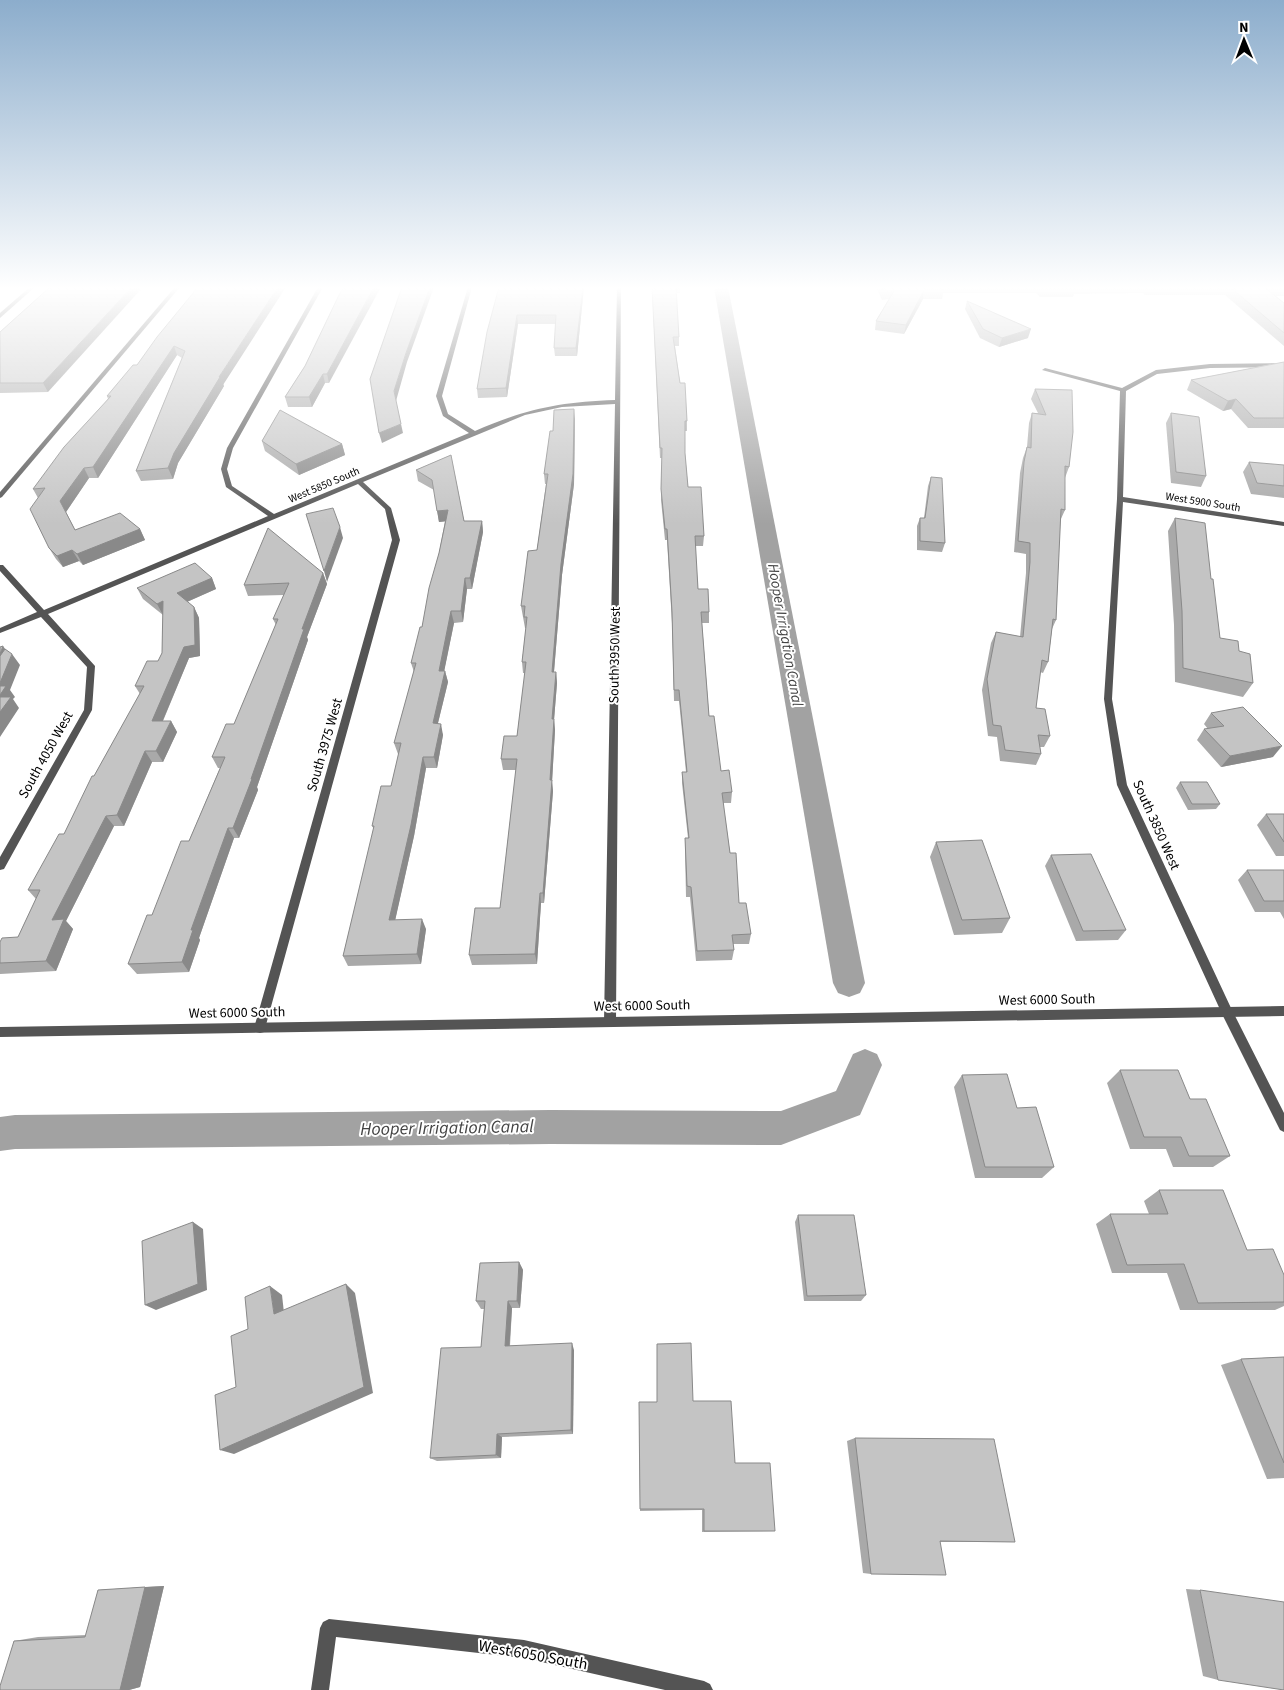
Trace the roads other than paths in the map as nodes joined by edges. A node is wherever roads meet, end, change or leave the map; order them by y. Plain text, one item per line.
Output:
1 (111, 366) edge
2 (276, 366) edge
3 (448, 366) edge
4 (618, 366) edge
5 (1220, 366) edge
6 (1045, 370) dead end
7 (1123, 390) junction
8 (618, 402) junction
9 (474, 433) junction
10 (358, 481) junction
11 (0, 496) edge
12 (1120, 499) junction
13 (274, 517) junction
14 (1284, 524) edge
15 (0, 567) edge
16 (44, 614) junction
17 (0, 631) edge
18 (0, 866) edge
19 (1284, 1011) edge
20 (1227, 1012) junction
21 (610, 1022) junction
22 (260, 1028) junction
23 (0, 1032) edge
24 (1284, 1126) edge
25 (320, 1690) edge
26 (704, 1690) edge

1 - 11 street
2 - 13 street
3 - 9 street
4 - 8 street, South 3950 West
5 - 7 street
6 - 7 street
7 - 12 street, South 3850 West
8 - 9 street, West 5850 South
8 - 21 street, South 3950 West
9 - 10 street, West 5850 South
10 - 13 street, West 5850 South
10 - 22 street, South 3975 West
12 - 14 street, West 5900 South
12 - 20 street, South 3850 West
13 - 16 street, West 5850 South
15 - 16 street, South 4050 West
16 - 17 street, West 5850 South
16 - 18 street, South 4050 West
19 - 20 street, West 6000 South
20 - 21 street, West 6000 South
20 - 24 street, South 3850 West
21 - 22 street, West 6000 South
22 - 23 street, West 6000 South
25 - 26 street, West 6050 South

